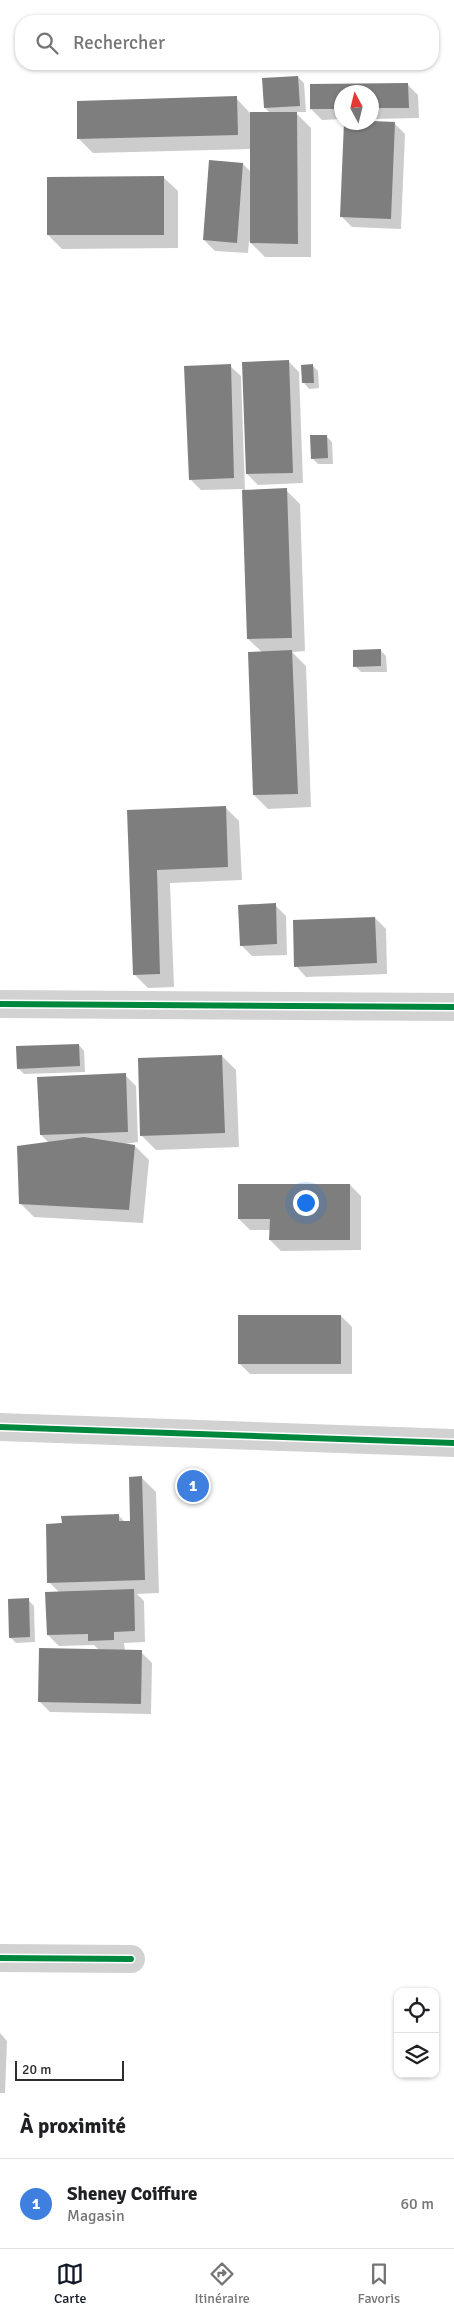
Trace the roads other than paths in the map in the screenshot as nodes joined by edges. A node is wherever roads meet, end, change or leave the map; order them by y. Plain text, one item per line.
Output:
1 (0, 1004) edge
2 (454, 1008) edge
3 (0, 1427) edge
4 (454, 1443) edge
5 (0, 1958) edge
6 (131, 1959) dead end

1 - 2 street
3 - 4 street
5 - 6 street

